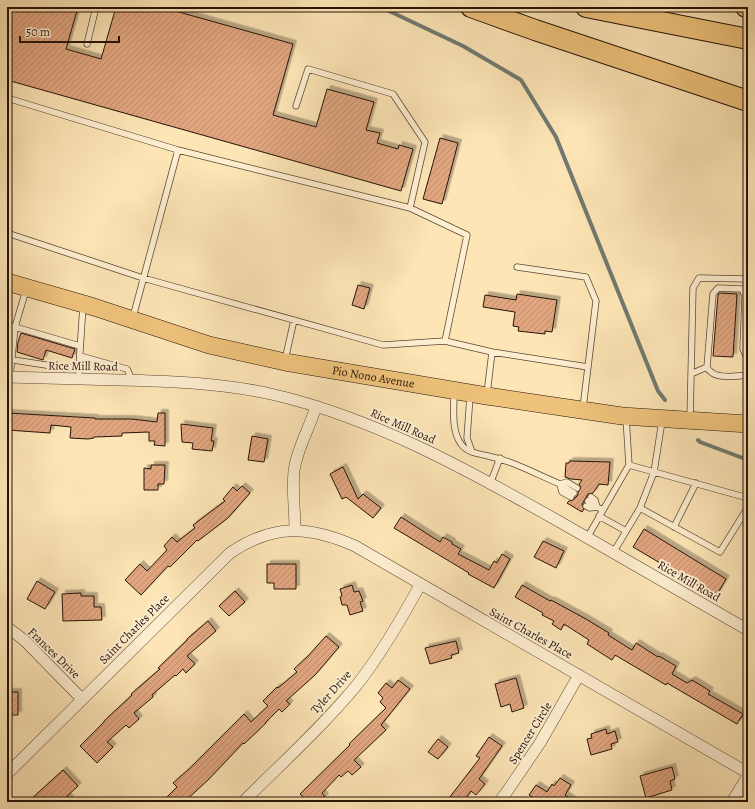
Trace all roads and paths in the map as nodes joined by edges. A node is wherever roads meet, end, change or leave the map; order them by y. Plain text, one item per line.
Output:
1 (96, 7) edge
2 (471, 7) edge
3 (586, 7) edge
4 (748, 39) edge
5 (87, 44) dead end
6 (7, 98) edge
7 (748, 102) edge
8 (296, 106) dead end
9 (178, 150) junction
10 (410, 208) junction
11 (7, 233) edge
12 (517, 267) dead end
13 (143, 278) junction
14 (748, 280) edge
15 (7, 282) edge
16 (27, 288) junction
17 (83, 304) junction
18 (132, 320) junction
19 (294, 320) junction
20 (7, 326) edge
21 (15, 327) junction
22 (445, 341) junction
23 (80, 346) junction
24 (492, 352) junction
25 (80, 356) junction
26 (9, 359) edge
27 (748, 360) edge
28 (285, 362) junction
29 (79, 366) junction
30 (588, 367) junction
31 (707, 367) junction
32 (692, 374) junction
33 (748, 375) edge
34 (8, 377) edge
35 (79, 379) junction
36 (132, 380) junction
37 (462, 392) junction
38 (487, 396) junction
39 (316, 406) junction
40 (582, 410) junction
41 (626, 417) junction
42 (662, 419) junction
43 (690, 421) junction
44 (748, 424) edge
45 (472, 452) junction
46 (500, 458) junction
47 (629, 465) junction
48 (654, 472) junction
49 (696, 483) junction
50 (490, 484) junction
51 (560, 484) junction
52 (748, 498) edge
53 (588, 502) dead end
54 (748, 507) edge
55 (640, 508) junction
56 (603, 510) junction
57 (599, 516) junction
58 (674, 527) junction
59 (295, 530) junction
60 (626, 531) junction
61 (587, 538) junction
62 (613, 553) junction
63 (420, 585) junction
64 (7, 627) edge
65 (748, 630) edge
66 (579, 675) junction
67 (82, 699) junction
68 (748, 773) edge
69 (7, 774) edge
70 (748, 776) edge
71 (243, 802) edge
72 (499, 802) edge
73 (732, 802) edge

1 - 5 lane
2 - 7 highway
3 - 4 highway
6 - 9 lane
8 - 10 lane
9 - 10 lane
9 - 13 lane
10 - 22 lane
11 - 13 lane
12 - 30 lane
13 - 18 lane
13 - 19 lane
14 - 32 lane
15 - 16 main road, Pio Nono Avenue
16 - 17 main road, Pio Nono Avenue
16 - 21 lane
17 - 18 main road, Pio Nono Avenue
17 - 23 lane
18 - 28 main road, Pio Nono Avenue
19 - 22 lane
19 - 28 lane
20 - 21 lane
21 - 23 lane
21 - 26 lane
22 - 24 lane
23 - 25 lane
24 - 30 lane
24 - 38 lane
25 - 29 lane
25 - 36 lane
26 - 29 lane
26 - 34 lane
27 - 31 lane
28 - 37 main road, Pio Nono Avenue
29 - 35 lane
30 - 40 lane
31 - 32 lane
31 - 33 lane
32 - 43 lane
34 - 35 street, Rice Mill Road
35 - 36 street, Rice Mill Road
36 - 39 street, Rice Mill Road
37 - 38 main road, Pio Nono Avenue
37 - 45 lane
37 - 45 lane
38 - 40 main road, Pio Nono Avenue
39 - 50 street, Rice Mill Road
39 - 59 street
40 - 41 main road, Pio Nono Avenue
41 - 42 main road, Pio Nono Avenue
41 - 47 lane
42 - 43 main road, Pio Nono Avenue
42 - 48 lane
43 - 44 main road, Pio Nono Avenue
45 - 46 lane
46 - 50 lane
46 - 51 lane
47 - 48 lane
47 - 56 lane
48 - 49 lane
48 - 55 lane
49 - 52 lane
49 - 58 lane
50 - 61 street, Rice Mill Road
51 - 51 lane
53 - 56 lane
54 - 58 lane
55 - 58 lane
55 - 60 lane
56 - 57 lane
57 - 60 lane
57 - 61 lane
59 - 63 street, Saint Charles Place
59 - 67 street, Saint Charles Place
60 - 62 lane
61 - 62 street, Rice Mill Road
62 - 65 street, Rice Mill Road
63 - 66 street, Saint Charles Place
63 - 71 street, Tyler Drive
64 - 67 street, Frances Drive
66 - 68 street, Saint Charles Place
66 - 72 street, Spencer Circle
67 - 69 street, Saint Charles Place
70 - 73 street

